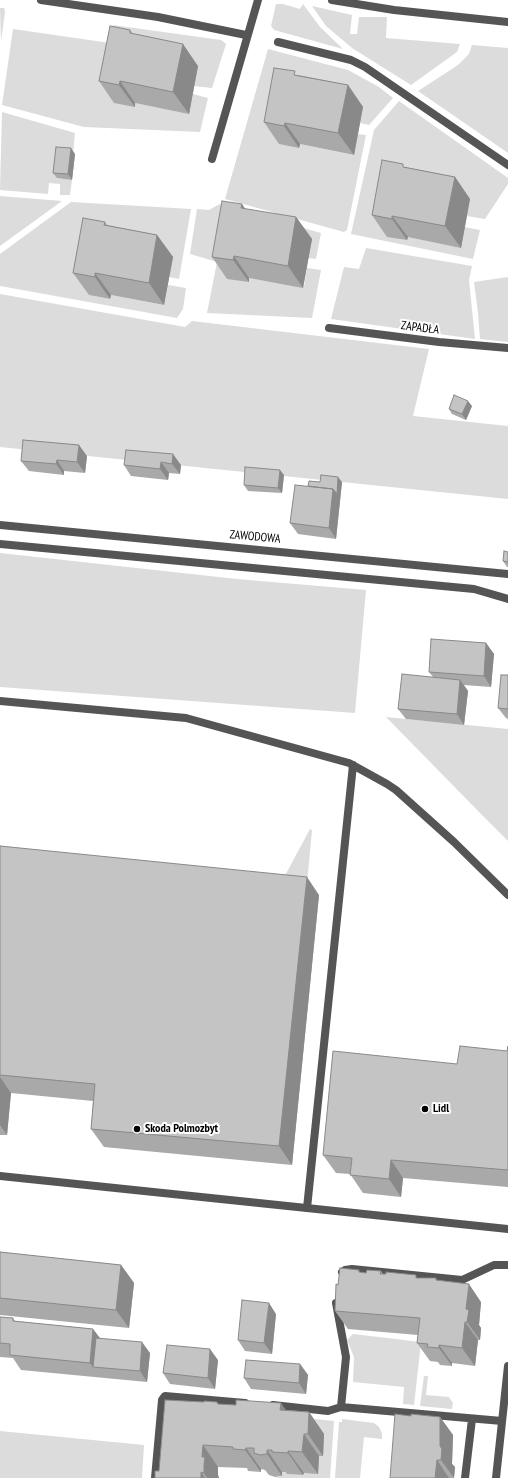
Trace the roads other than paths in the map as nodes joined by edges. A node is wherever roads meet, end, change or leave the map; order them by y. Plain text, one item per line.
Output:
1 (42, 0) edge
2 (258, 0) edge
3 (332, 0) edge
4 (508, 22) edge
5 (246, 35) junction
6 (278, 42) dead end
7 (212, 159) dead end
8 (508, 165) edge
9 (329, 328) dead end
10 (508, 348) edge
11 (0, 525) edge
12 (0, 544) edge
13 (508, 574) edge
14 (508, 599) edge
15 (0, 701) edge
16 (353, 765) junction
17 (508, 895) edge
18 (0, 1176) edge
19 (307, 1208) junction
20 (508, 1229) edge
21 (508, 1265) edge
22 (339, 1281) edge
23 (337, 1294) edge
24 (508, 1366) edge
25 (341, 1406) junction
26 (472, 1418) junction
27 (502, 1421) junction
28 (155, 1478) edge
29 (465, 1478) edge
30 (496, 1478) edge

1 - 5 street
2 - 5 street
3 - 4 street
5 - 7 street
6 - 8 street
9 - 10 street, ZAPADŁA
11 - 13 street, ZAWODOWA
12 - 14 street
15 - 16 street
16 - 17 street
16 - 19 street
18 - 19 street
19 - 20 street
21 - 22 street
23 - 25 street
24 - 27 street
25 - 26 street
25 - 28 street
26 - 27 street
26 - 29 street
27 - 30 street

